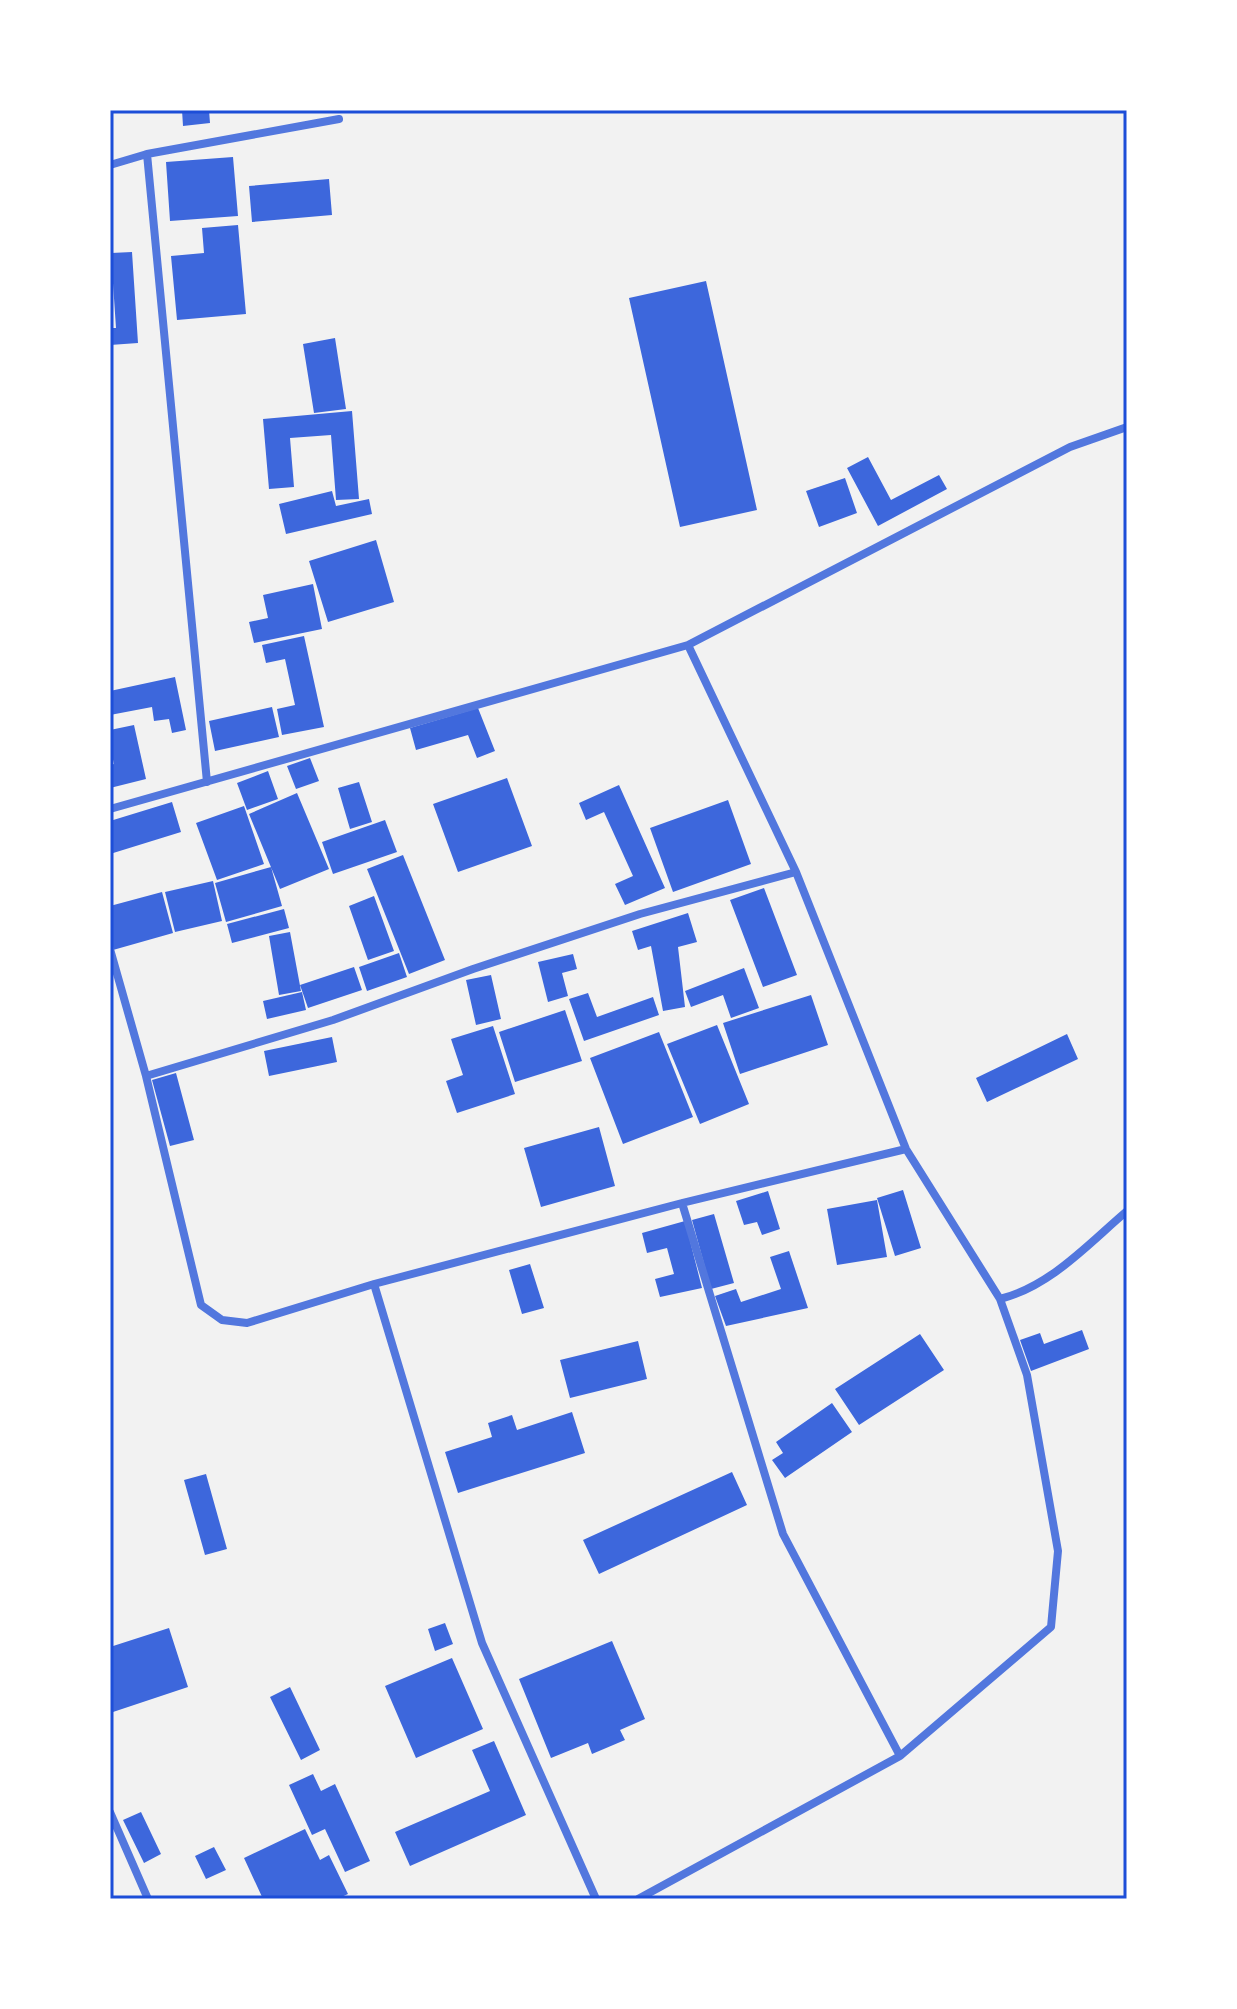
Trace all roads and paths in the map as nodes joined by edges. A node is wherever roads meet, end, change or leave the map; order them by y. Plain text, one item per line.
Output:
1 (339, 119) dead end
2 (147, 154) junction
3 (110, 165) edge
4 (1127, 427) edge
5 (688, 645) junction
6 (207, 782) junction
7 (110, 809) edge
8 (796, 872) junction
9 (110, 949) edge
10 (146, 1076) junction
11 (906, 1149) junction
12 (682, 1203) junction
13 (1127, 1211) edge
14 (374, 1284) junction
15 (1000, 1299) junction
16 (900, 1756) junction
17 (110, 1812) edge
18 (148, 1899) edge
19 (596, 1899) edge
20 (638, 1899) edge

1 - 2 street
2 - 3 street
2 - 6 street
4 - 5 street
5 - 6 street
5 - 8 street
6 - 7 street
8 - 10 street
8 - 11 street
9 - 10 street
10 - 14 street
11 - 12 street
11 - 15 street
12 - 14 street
12 - 16 street
13 - 15 street
14 - 19 street
15 - 16 street
16 - 20 street
17 - 18 street

